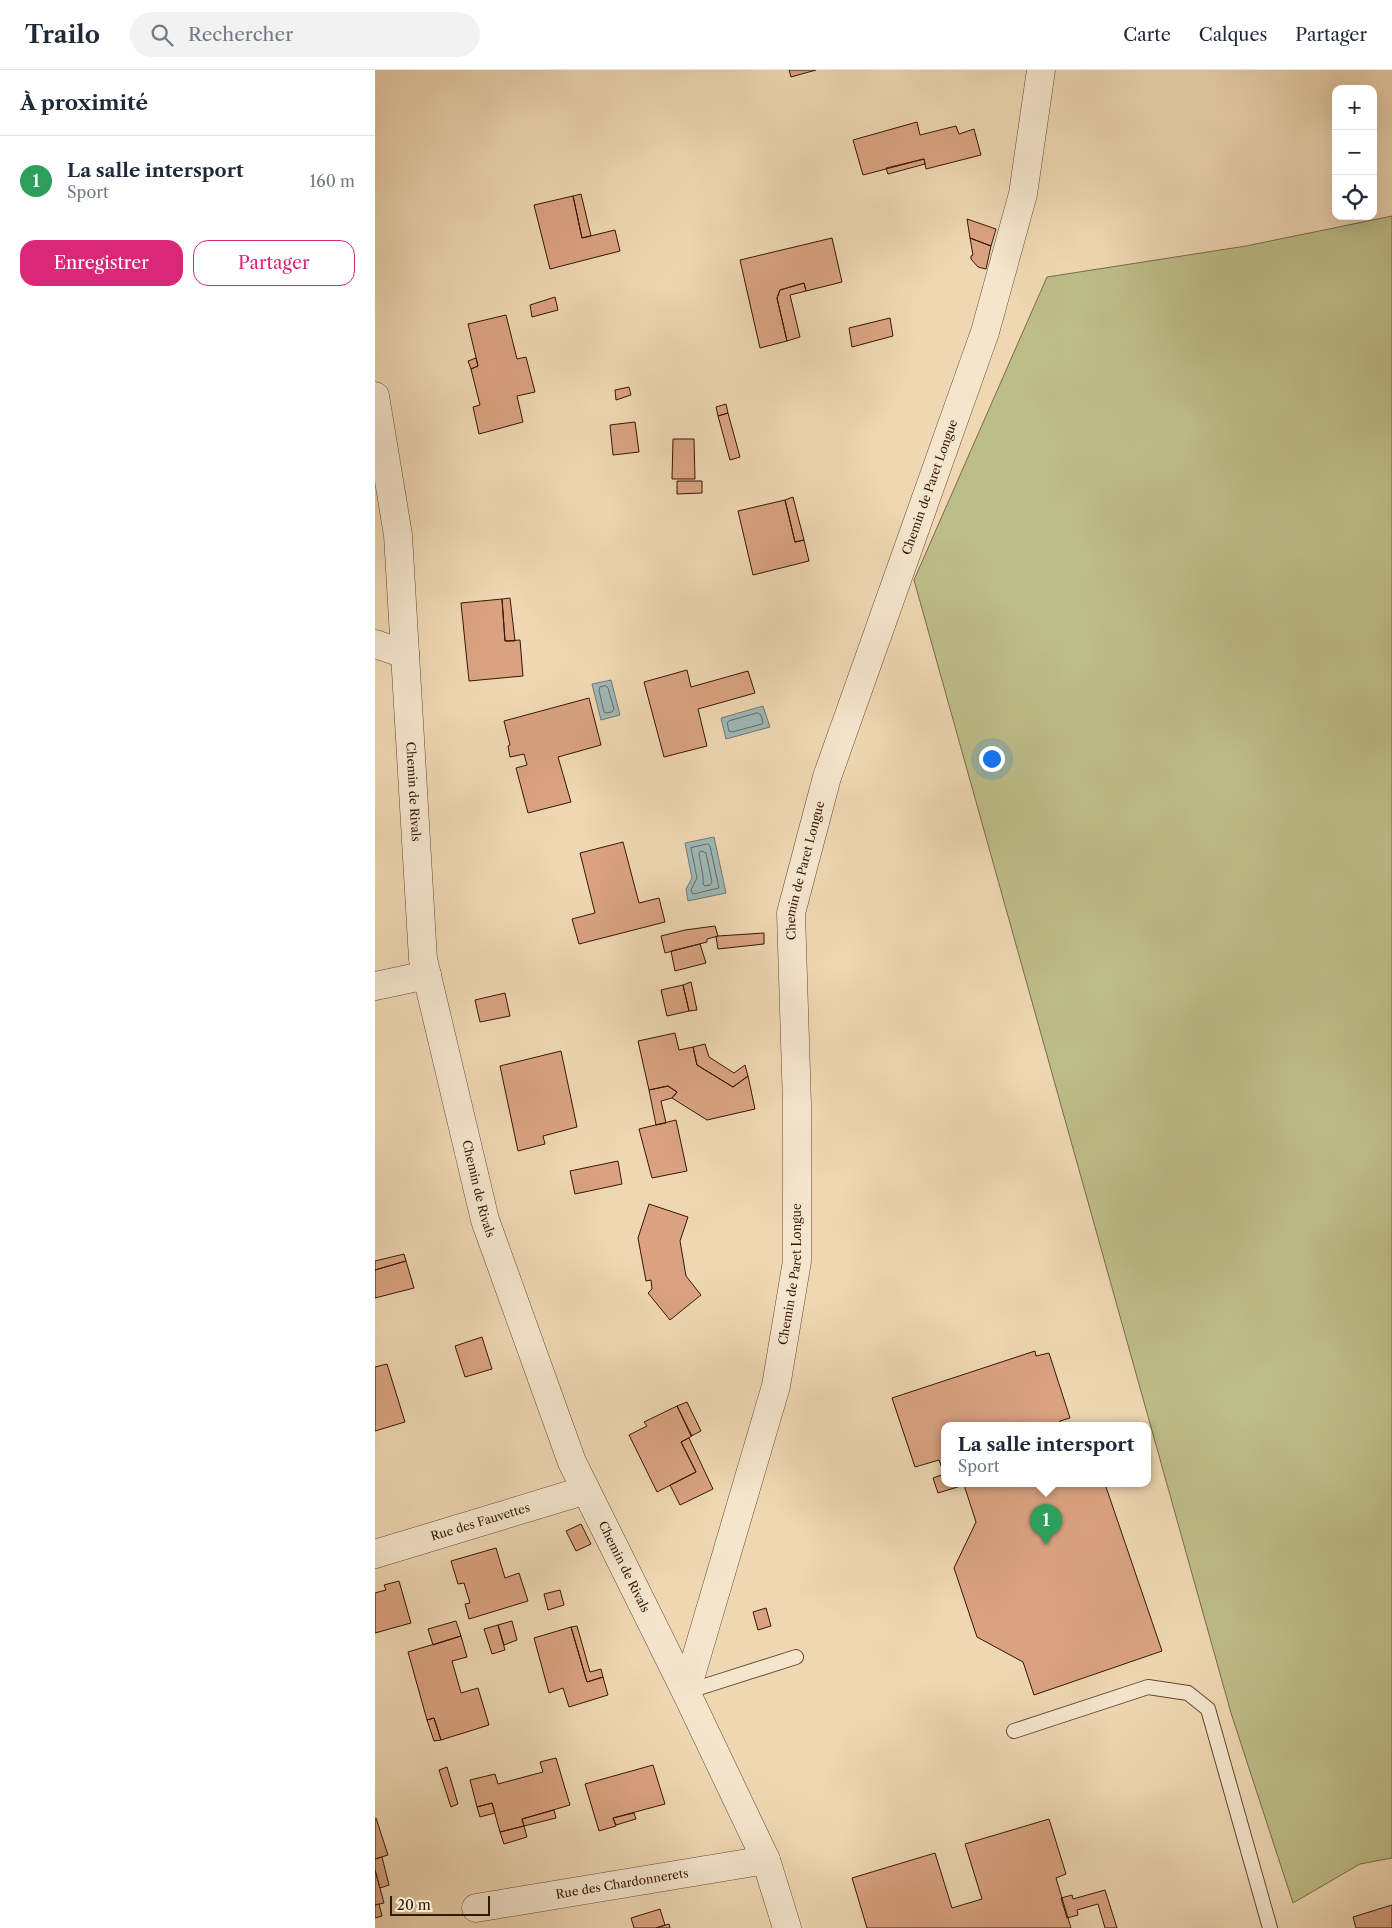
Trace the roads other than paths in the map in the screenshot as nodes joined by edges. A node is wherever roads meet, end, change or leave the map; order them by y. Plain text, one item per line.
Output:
1 (1041, 70) edge
2 (375, 396) edge
3 (375, 644) edge
4 (405, 654) junction
5 (427, 975) junction
6 (375, 986) edge
7 (586, 1490) junction
8 (375, 1554) edge
9 (796, 1657) dead end
10 (686, 1692) junction
11 (1014, 1731) dead end
12 (766, 1860) junction
13 (476, 1908) dead end
14 (787, 1928) edge
15 (1270, 1928) edge

1 - 10 street, Chemin de Paret Longue
2 - 4 street, Chemin de Rivals
3 - 4 street
4 - 5 street, Chemin de Rivals
5 - 6 street
5 - 7 street, Chemin de Rivals
7 - 8 street, Rue des Fauvettes
7 - 10 street, Chemin de Rivals
9 - 10 lane
10 - 12 street, Chemin de Rivals
11 - 15 lane
12 - 13 street, Rue des Chardonnerets
12 - 14 street, Chemin de Rivals

